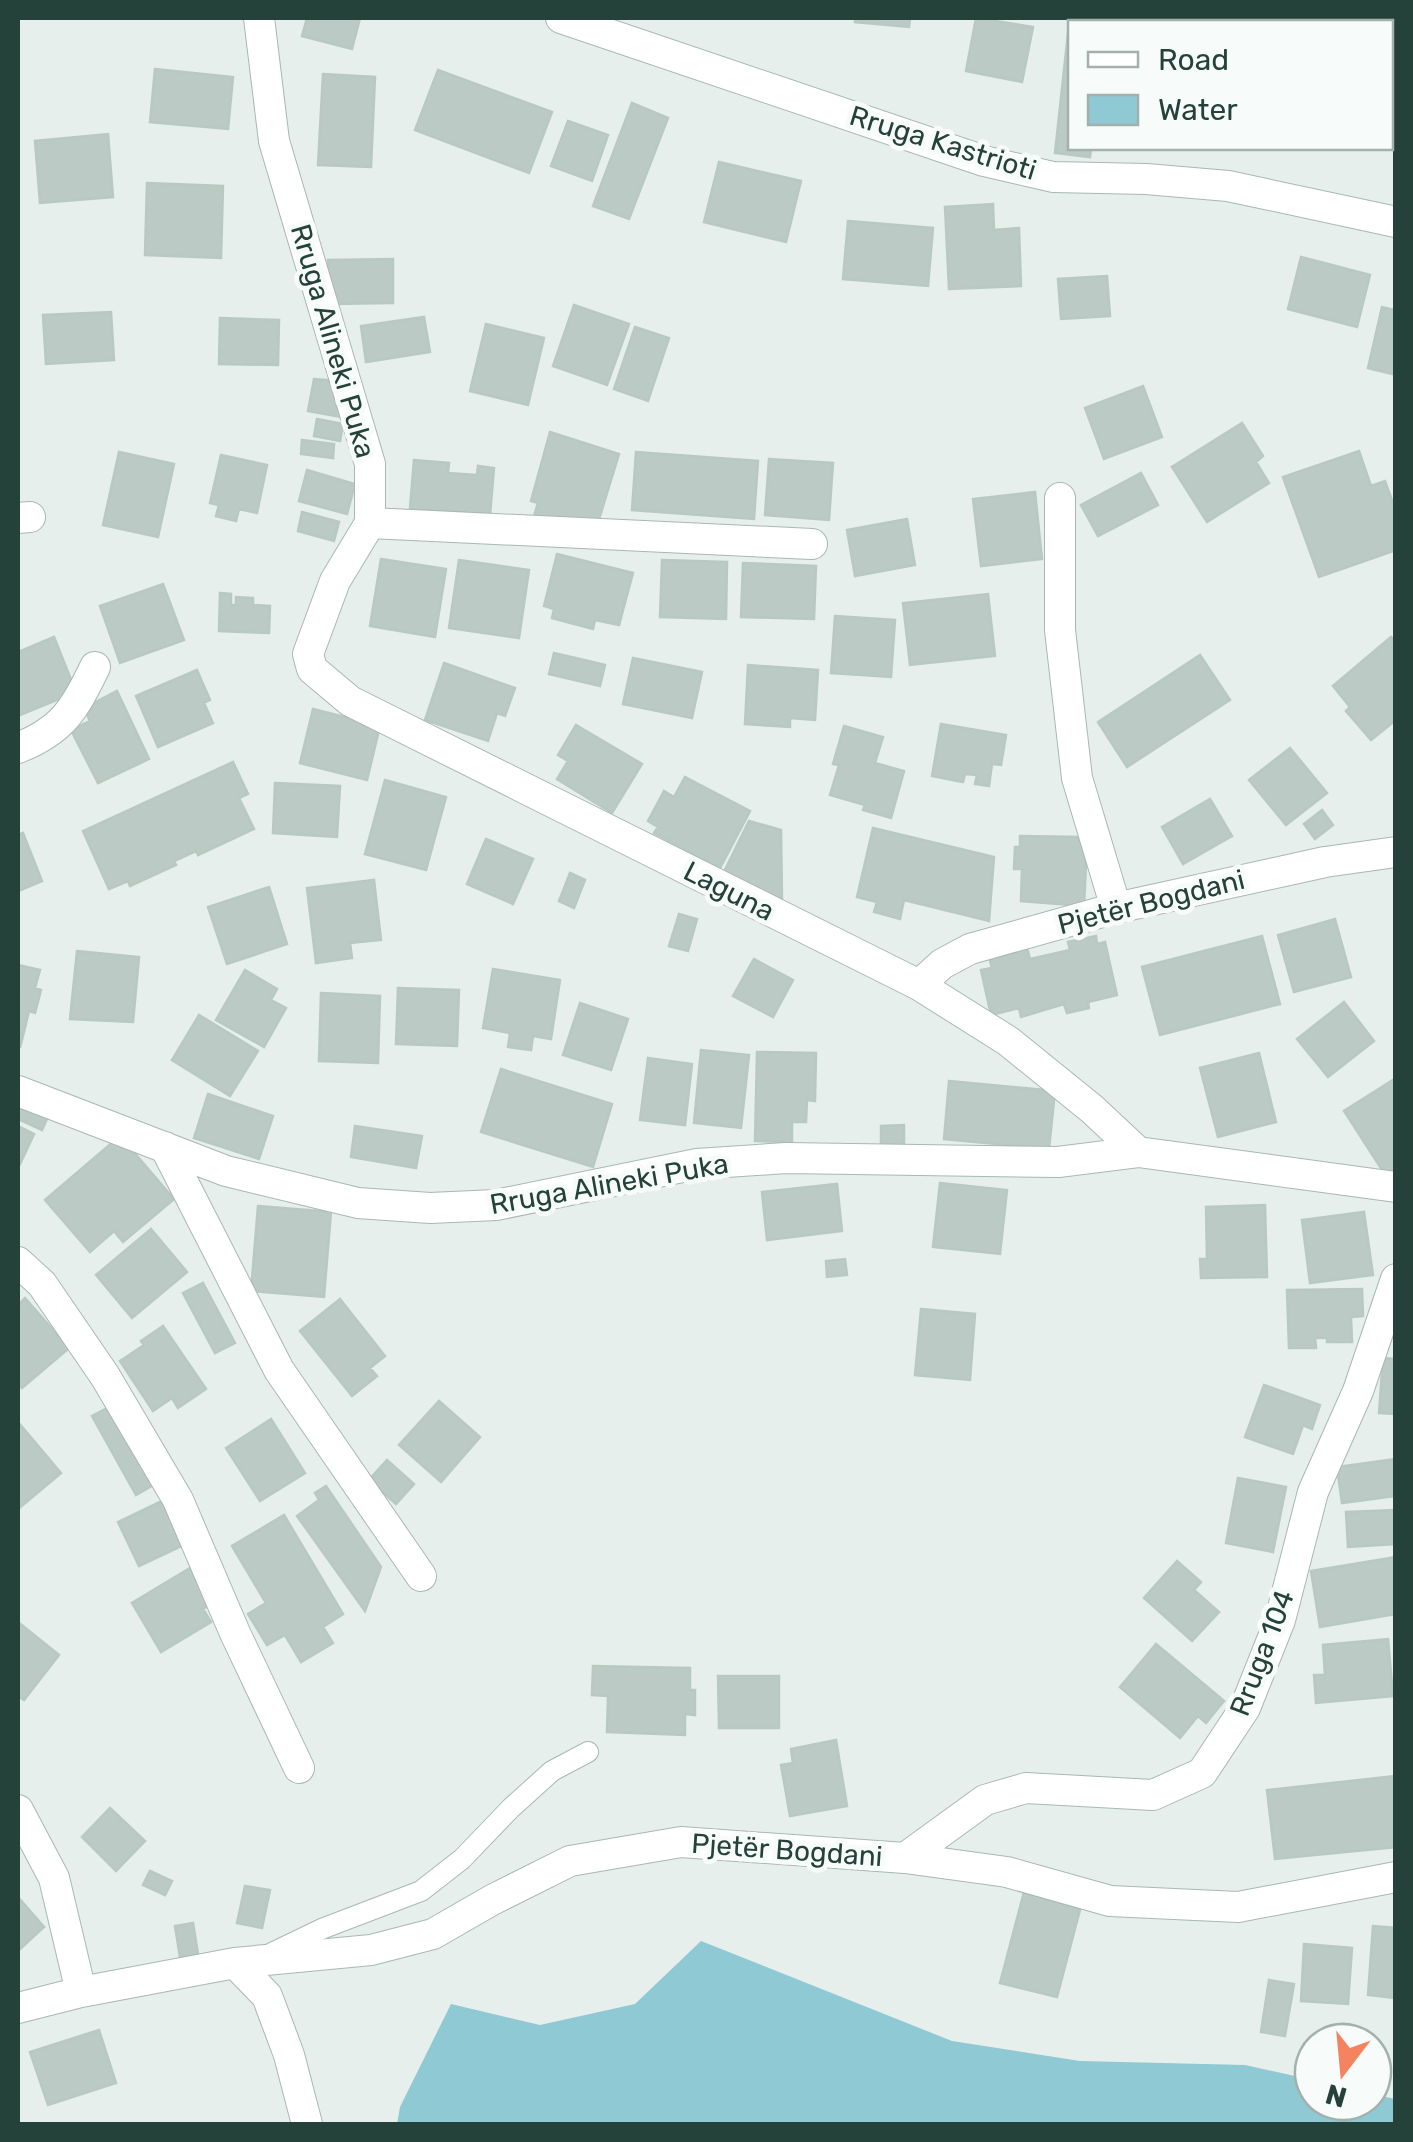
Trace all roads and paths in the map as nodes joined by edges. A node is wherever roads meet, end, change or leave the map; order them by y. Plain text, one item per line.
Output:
1 (258, 18) edge
2 (561, 18) edge
3 (1396, 222) edge
4 (1060, 498) dead end
5 (370, 523) junction
6 (812, 544) dead end
7 (95, 667) dead end
8 (18, 748) edge
9 (1396, 852) edge
10 (1116, 908) junction
11 (919, 986) junction
12 (18, 1091) edge
13 (165, 1147) junction
14 (1138, 1152) junction
15 (1396, 1187) edge
16 (18, 1262) edge
17 (1396, 1279) edge
18 (421, 1576) dead end
19 (588, 1752) dead end
20 (299, 1768) dead end
21 (18, 1810) edge
22 (905, 1858) junction
23 (1396, 1877) edge
24 (246, 1962) junction
25 (81, 1992) junction
26 (18, 2008) edge
27 (307, 2124) edge

1 - 5 street, Rruga Alineki Puka
2 - 3 street, Rruga Kastrioti
4 - 10 street
5 - 6 street
5 - 11 street, Laguna
7 - 8 street
9 - 10 street, Pjetër Bogdani
10 - 11 street, Pjetër Bogdani
11 - 14 street, Laguna
12 - 13 street, Rruga Alineki Puka
13 - 14 street, Rruga Alineki Puka
13 - 18 street
14 - 15 street, Rruga Alineki Puka
16 - 20 street
17 - 22 street, Rruga 104
19 - 24 lane
21 - 25 street
22 - 23 street, Pjetër Bogdani
22 - 24 street, Pjetër Bogdani
24 - 25 street, Pjetër Bogdani
24 - 27 street
25 - 26 street, Pjetër Bogdani

